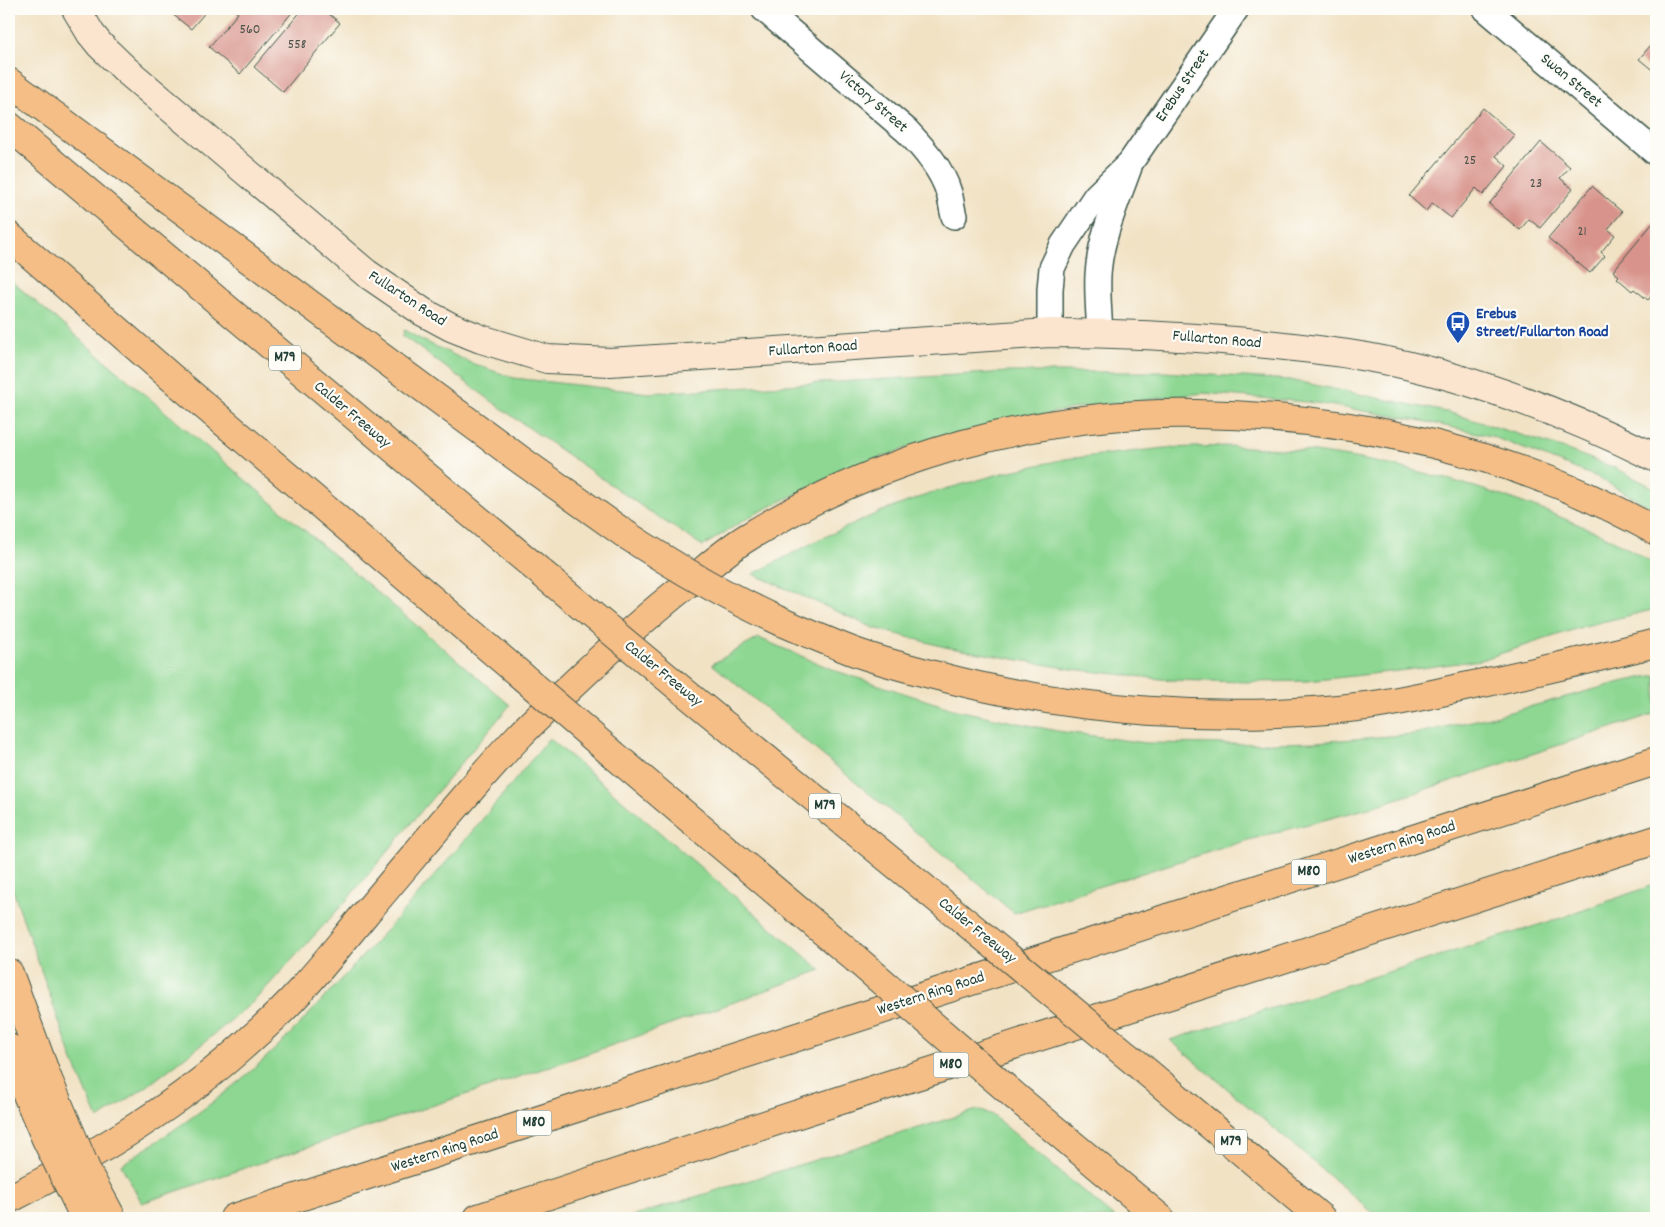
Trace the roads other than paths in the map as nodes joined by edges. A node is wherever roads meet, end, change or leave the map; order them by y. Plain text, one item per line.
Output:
1 (78, 9) edge
2 (764, 9) edge
3 (1236, 9) edge
4 (1486, 9) edge
5 (9, 82) edge
6 (9, 126) edge
7 (1656, 153) edge
8 (1130, 162) junction
9 (954, 216) dead end
10 (9, 236) edge
11 (1050, 333) junction
12 (1100, 333) junction
13 (1656, 458) edge
14 (1656, 531) edge
15 (1656, 643) edge
16 (1656, 761) edge
17 (1656, 840) edge
18 (9, 973) edge
19 (9, 1048) edge
20 (35, 1080) junction
21 (9, 1199) edge
22 (85, 1218) edge
23 (112, 1218) edge
24 (234, 1218) edge
25 (478, 1218) edge
26 (1160, 1218) edge
27 (1321, 1218) edge

1 - 11 main road, Fullarton Road
2 - 9 street, Victory Street
3 - 8 street, Erebus Street
4 - 7 street, Swan Street
5 - 15 highway, bridge
6 - 27 highway, Calder Freeway / M79, bridge
8 - 11 street, Erebus Street
8 - 12 street, Erebus Street
10 - 26 highway, bridge
11 - 12 main road, Fullarton Road
12 - 13 main road, Fullarton Road
14 - 21 highway
16 - 24 highway, Western Ring Road / M80
17 - 25 highway, M80
18 - 20 highway
19 - 20 highway
20 - 22 highway, bridge
20 - 23 highway, bridge

